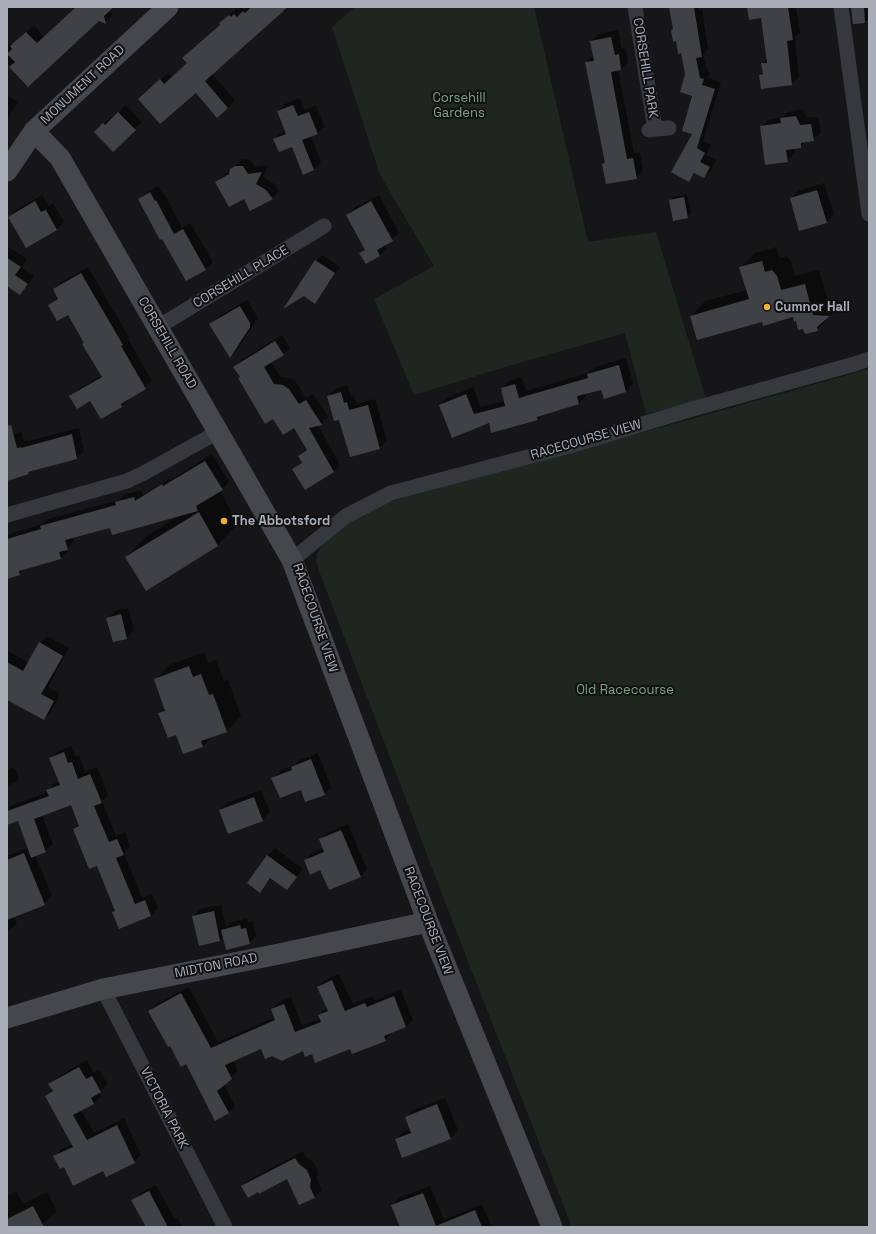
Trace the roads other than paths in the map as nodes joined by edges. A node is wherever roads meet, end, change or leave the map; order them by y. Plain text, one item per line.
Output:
1 (634, 7) edge
2 (841, 7) edge
3 (160, 9) edge
4 (658, 129) dead end
5 (34, 131) junction
6 (7, 171) edge
7 (869, 214) edge
8 (324, 226) dead end
9 (158, 327) junction
10 (869, 359) edge
11 (218, 432) junction
12 (7, 515) edge
13 (292, 560) junction
14 (428, 922) junction
15 (103, 988) junction
16 (7, 1018) edge
17 (225, 1227) edge
18 (552, 1227) edge

1 - 4 street, CORSEHILL PARK
2 - 7 street
3 - 5 street, MONUMENT ROAD
5 - 6 street, MONUMENT ROAD
5 - 9 street, CORSEHILL ROAD
8 - 9 street, CORSEHILL PLACE
9 - 11 street, CORSEHILL ROAD
10 - 13 street, RACECOURSE VIEW
11 - 12 street
11 - 13 street, CORSEHILL ROAD
13 - 14 street, RACECOURSE VIEW
14 - 15 street, MIDTON ROAD
14 - 18 street, RACECOURSE VIEW
15 - 16 street, MIDTON ROAD
15 - 17 street, VICTORIA PARK

